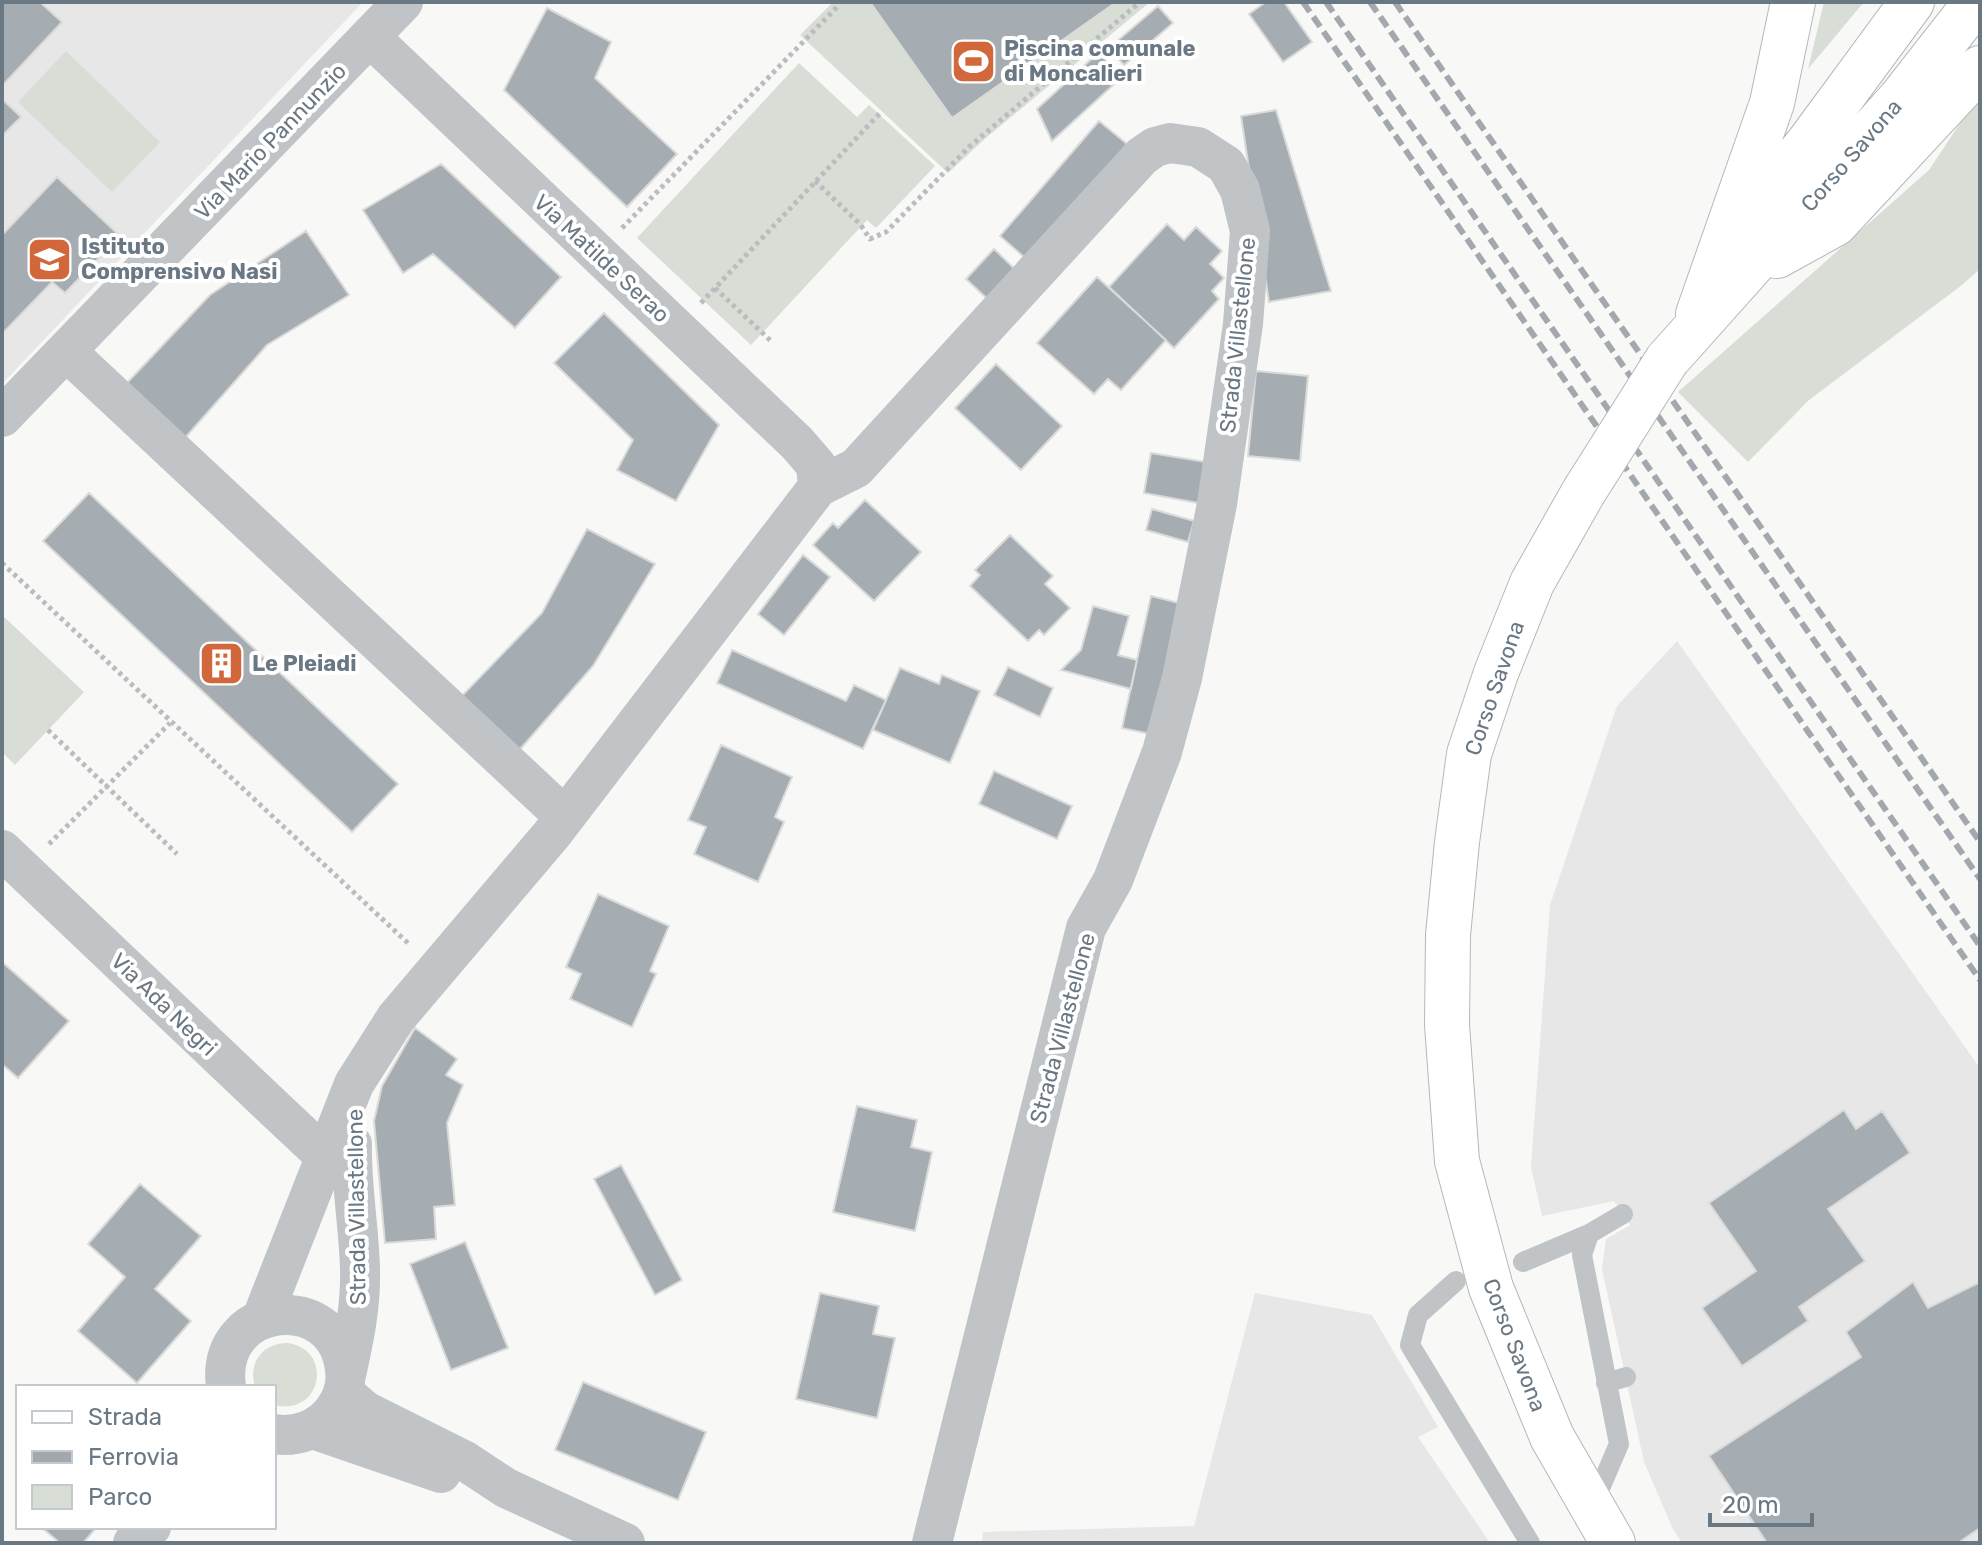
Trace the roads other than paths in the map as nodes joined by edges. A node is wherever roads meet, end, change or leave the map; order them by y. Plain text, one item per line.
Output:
1 (403, 2) edge
2 (1793, 2) edge
3 (1912, 2) edge
4 (1976, 2) edge
5 (370, 37) junction
6 (1980, 68) edge
7 (1733, 264) junction
8 (66, 351) junction
9 (2, 417) edge
10 (818, 487) junction
11 (565, 817) junction
12 (12, 860) edge
13 (339, 1164) junction
14 (1623, 1214) dead end
15 (1589, 1234) junction
16 (1523, 1262) dead end
17 (1456, 1281) dead end
18 (262, 1318) junction
19 (223, 1383) edge
20 (344, 1384) junction
21 (290, 1436) edge
22 (506, 1488) junction
23 (1603, 1525) edge
24 (149, 1529) edge
25 (133, 1543) edge
26 (625, 1543) edge
27 (932, 1543) edge
28 (1530, 1543) edge

1 - 5 street, Via Mario Pannunzio
2 - 7 main road
3 - 7 main road, Corso Savona
4 - 7 main road, Corso Savona
5 - 8 street, Via Mario Pannunzio
5 - 10 street, Via Matilde Serao
6 - 7 main road
7 - 23 main road, Corso Savona, bridge
8 - 9 street, Via Mario Pannunzio
8 - 11 street
10 - 11 street, Strada Villastellone
10 - 27 street, Strada Villastellone
11 - 13 street, Strada Villastellone
12 - 13 street, Via Ada Negri
13 - 18 street, Strada Villastellone
13 - 20 street, Strada Villastellone
14 - 15 lane
15 - 16 lane
15 - 23 lane
17 - 28 lane
18 - 19 street
18 - 20 street
20 - 21 street
20 - 22 street
21 - 22 street
22 - 26 street
24 - 25 street

